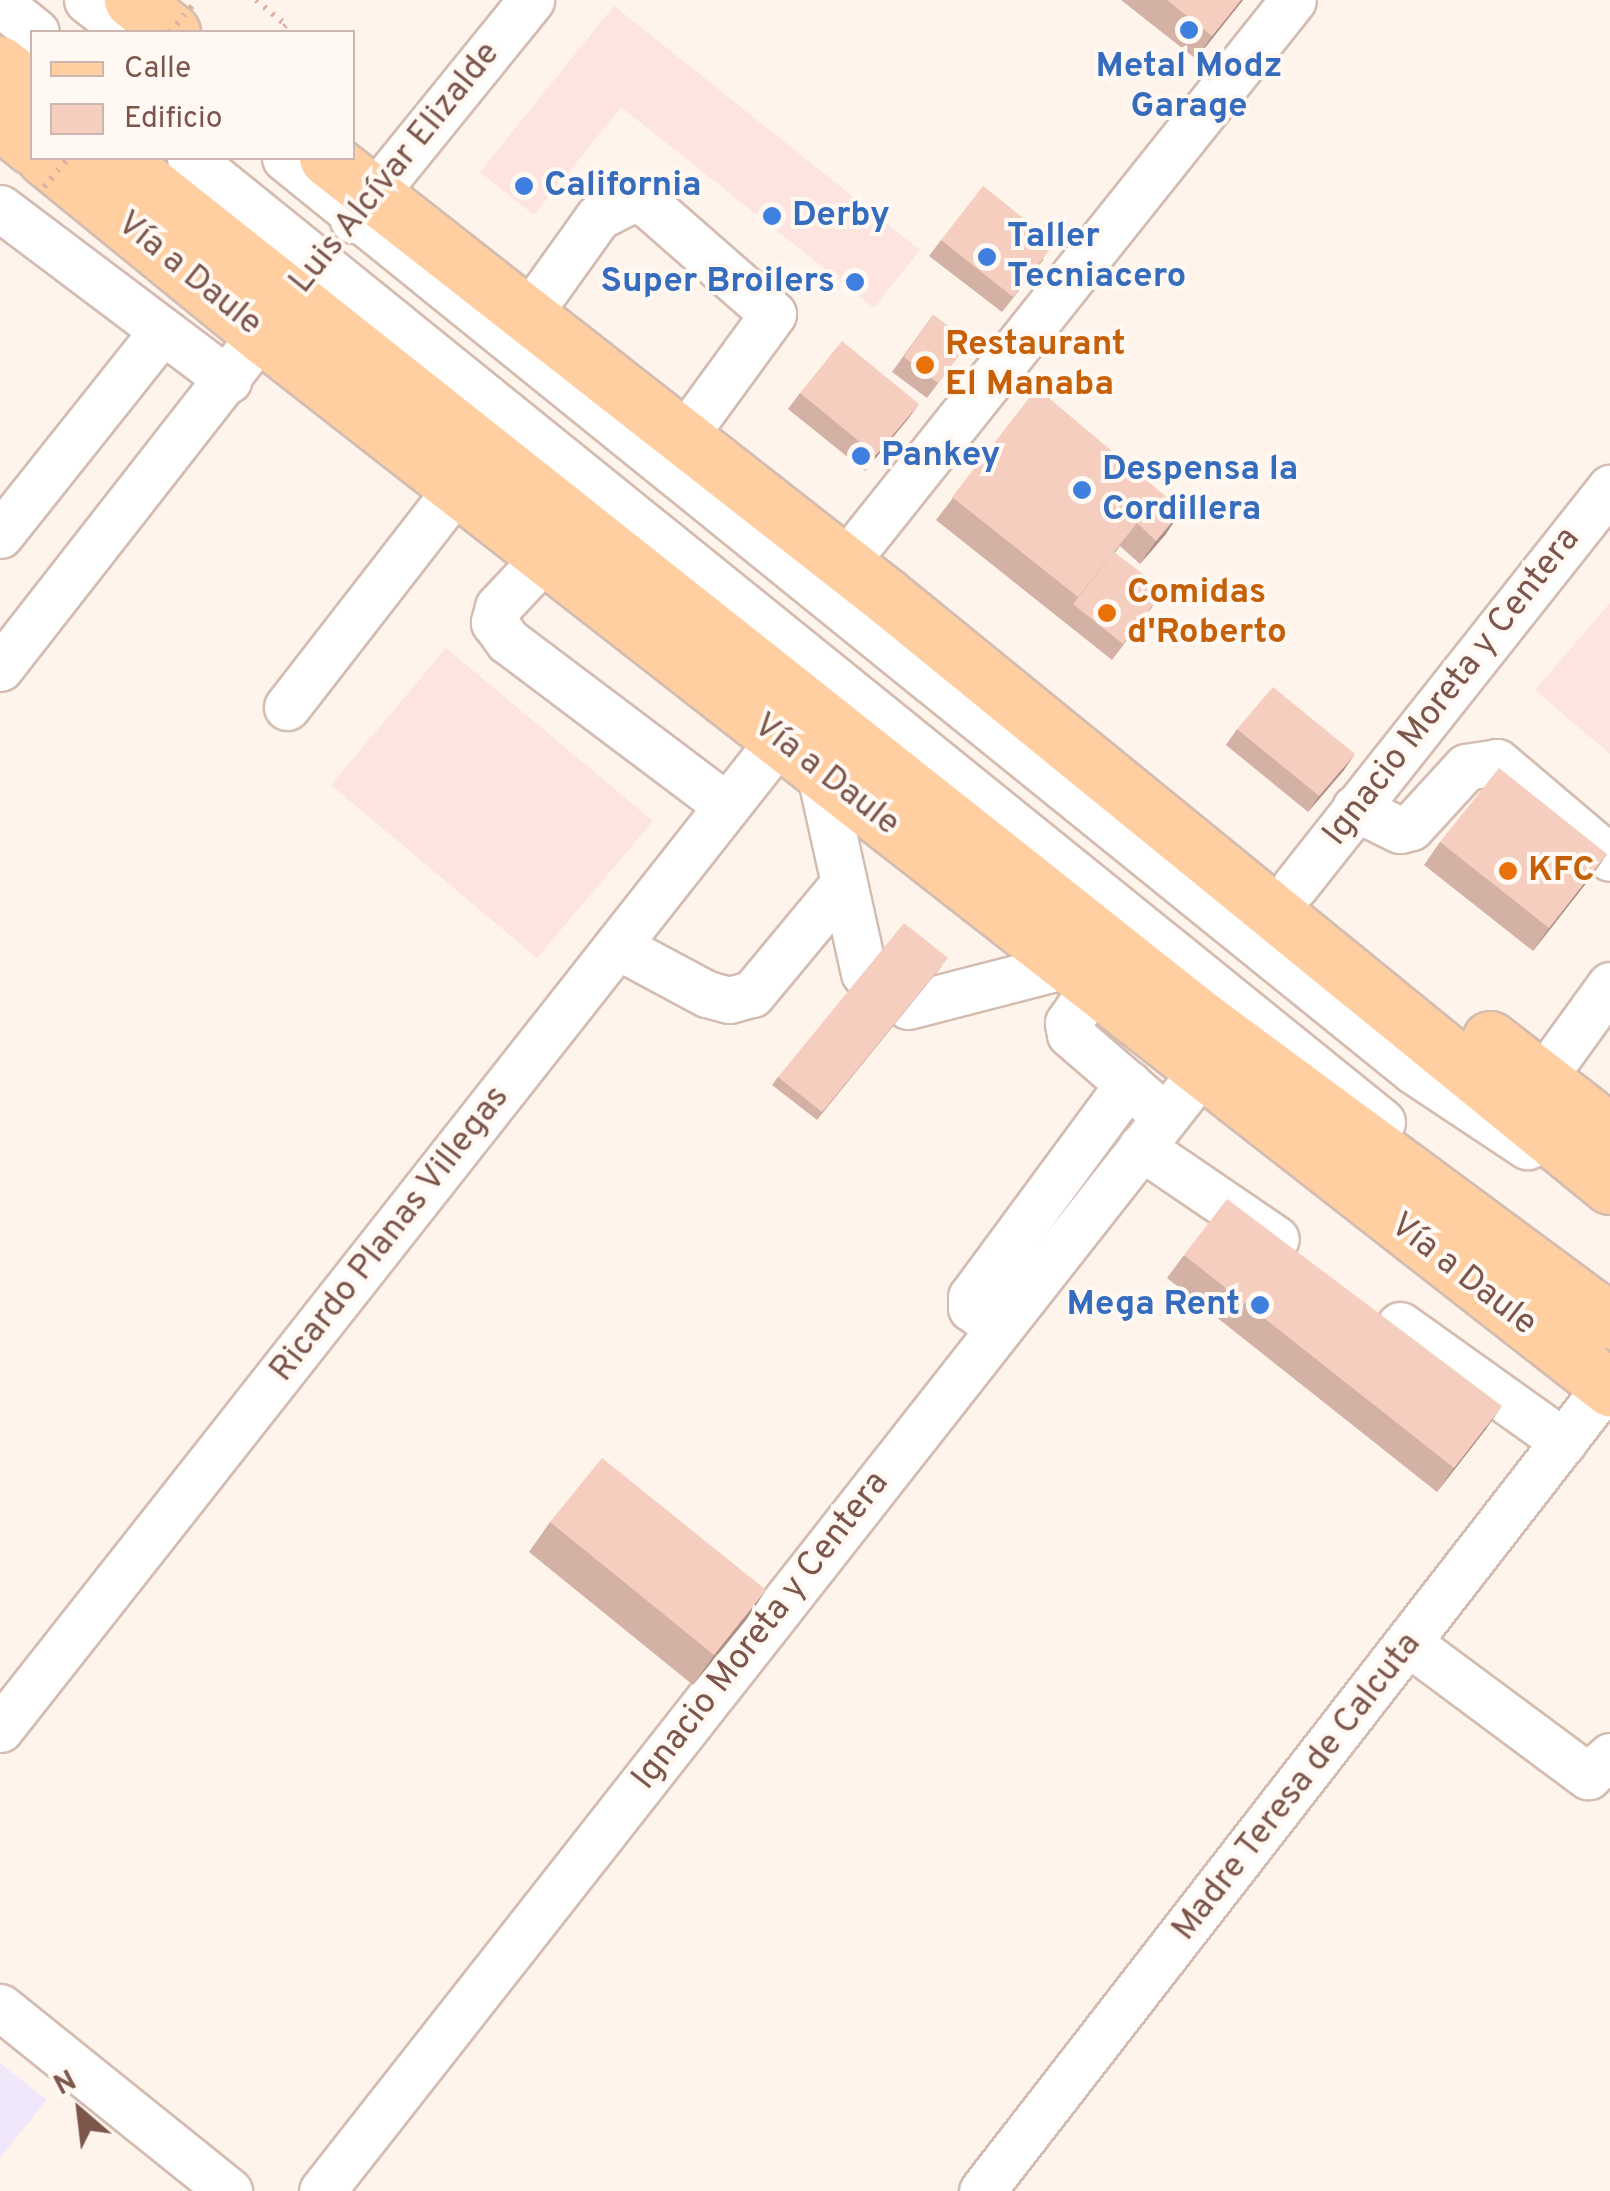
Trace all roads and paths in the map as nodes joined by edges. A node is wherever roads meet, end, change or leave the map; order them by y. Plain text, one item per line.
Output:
1 (87, 0) edge
2 (132, 0) edge
3 (177, 0) edge
4 (197, 0) edge
5 (256, 0) edge
6 (531, 0) edge
7 (1293, 0) edge
8 (0, 3) edge
9 (34, 30) edge
10 (125, 30) edge
11 (169, 30) edge
12 (173, 30) edge
13 (214, 30) edge
14 (282, 30) edge
15 (0, 64) edge
16 (30, 88) edge
17 (0, 121) edge
18 (30, 153) edge
19 (118, 160) edge
20 (191, 160) edge
21 (292, 160) edge
22 (330, 160) edge
23 (40, 164) edge
24 (368, 182) edge
25 (0, 208) edge
26 (544, 292) junction
27 (290, 298) junction
28 (162, 331) junction
29 (228, 380) junction
30 (700, 414) junction
31 (459, 485) junction
32 (1610, 488) edge
33 (0, 535) edge
34 (864, 540) junction
35 (546, 556) junction
36 (0, 668) edge
37 (287, 707) dead end
38 (1056, 734) junction
39 (1113, 740) junction
40 (800, 754) junction
41 (727, 806) junction
42 (1355, 808) junction
43 (1610, 858) edge
44 (844, 883) junction
45 (1294, 886) junction
46 (617, 946) junction
47 (864, 973) edge
48 (1080, 976) junction
49 (1610, 985) edge
50 (908, 1006) edge
51 (1200, 1072) junction
52 (1542, 1079) junction
53 (1128, 1084) junction
54 (1154, 1132) junction
55 (1610, 1132) edge
56 (1610, 1186) edge
57 (1610, 1202) edge
58 (1304, 1258) edge
59 (1610, 1318) edge
60 (1400, 1325) edge
61 (999, 1328) junction
62 (1609, 1385) edge
63 (1564, 1442) junction
64 (1403, 1653) junction
65 (0, 1729) edge
66 (1610, 1756) edge
67 (1526, 1761) dead end
68 (0, 2007) edge
69 (229, 2191) edge
70 (322, 2191) edge
71 (982, 2191) edge

1 - 10 street
2 - 11 main road
3 - 13 main road
4 - 12 path, bridge
5 - 14 path
6 - 24 street, Luis Alcívar Elizalde
7 - 34 street
8 - 9 street
15 - 16 main road
17 - 18 main road, Vía a Daule
19 - 27 main road, Vía a Daule
20 - 27 street, Vía a Daule
21 - 24 street
22 - 24 main road
23 - 27 main road, Vía a Daule
24 - 26 main road
24 - 27 street, Luis Alcívar Elizalde
24 - 38 main road
24 - 57 street
25 - 28 street
26 - 30 main road
26 - 30 street
27 - 29 street, Luis Alcívar Elizalde
27 - 31 main road, Vía a Daule
27 - 59 main road, Vía a Daule
27 - 59 street, Vía a Daule
28 - 29 street
28 - 33 street
29 - 36 street, Luis Alcívar Elizalde
30 - 34 main road
31 - 35 main road, Vía a Daule
31 - 37 street
32 - 42 street, Ignacio Moreta y Centera
34 - 39 main road
35 - 40 main road, Vía a Daule
35 - 41 street
38 - 39 main road
38 - 56 main road
39 - 45 main road
40 - 41 street, Ricardo Planas Villegas
40 - 44 street
40 - 48 main road, Vía a Daule
41 - 46 street, Ricardo Planas Villegas
42 - 43 street
42 - 45 street, Ignacio Moreta y Centera
44 - 46 street
44 - 47 street
45 - 52 main road
46 - 65 street, Ricardo Planas Villegas
48 - 50 street
48 - 51 main road, Vía a Daule
48 - 53 street
49 - 52 street
51 - 54 street, Ignacio Moreta y Centera
51 - 62 main road, Vía a Daule
52 - 55 main road
53 - 54 street
53 - 61 street
54 - 58 street
54 - 61 street, Ignacio Moreta y Centera
60 - 63 street
61 - 70 street, Ignacio Moreta y Centera
62 - 63 street, Madre Teresa de Calcuta
63 - 64 street, Madre Teresa de Calcuta
64 - 66 street
64 - 67 street
64 - 71 street, Madre Teresa de Calcuta
68 - 69 street

